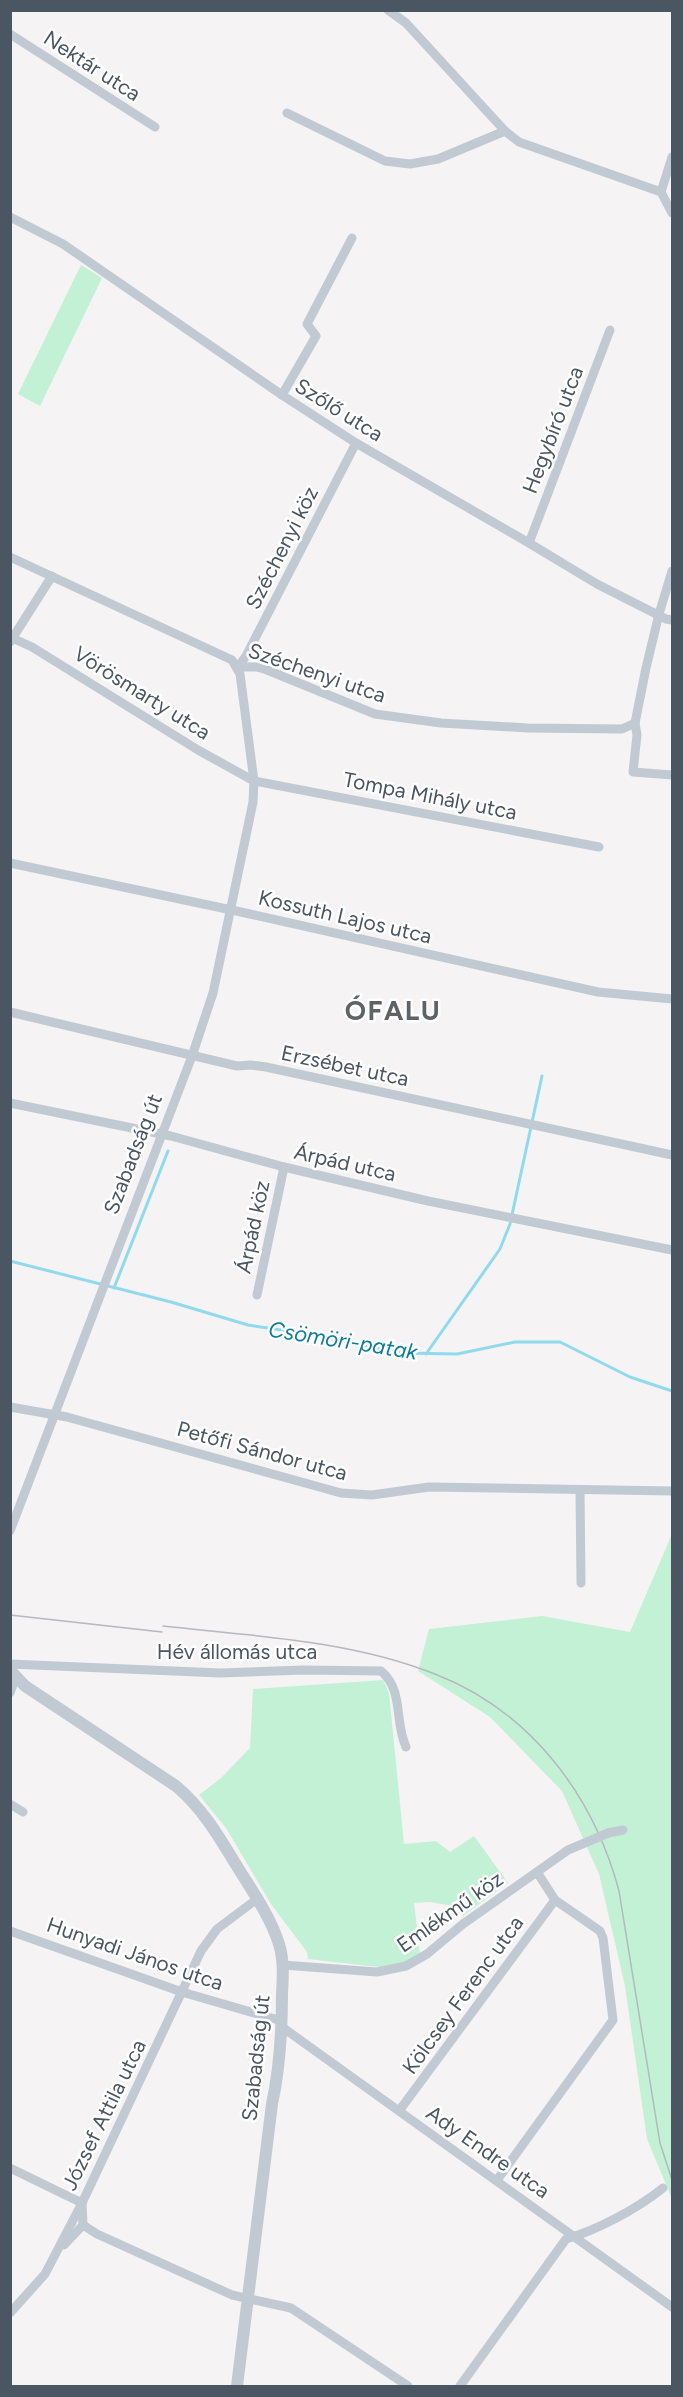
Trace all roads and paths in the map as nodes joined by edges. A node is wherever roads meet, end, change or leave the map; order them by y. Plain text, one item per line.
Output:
1 (388, 10) edge
2 (10, 34) edge
3 (287, 112) dead end
4 (154, 127) dead end
5 (505, 131) junction
6 (672, 157) edge
7 (661, 192) junction
8 (672, 213) edge
9 (10, 217) edge
10 (352, 238) dead end
11 (610, 330) dead end
12 (282, 395) junction
13 (356, 444) junction
14 (529, 543) junction
15 (10, 557) edge
16 (672, 571) edge
17 (52, 576) junction
18 (659, 614) junction
19 (672, 620) edge
20 (12, 639) edge
21 (238, 667) junction
22 (635, 723) junction
23 (672, 775) edge
24 (254, 781) junction
25 (599, 847) dead end
26 (10, 863) edge
27 (232, 910) junction
28 (672, 999) edge
29 (10, 1012) edge
30 (192, 1056) junction
31 (10, 1103) edge
32 (162, 1134) junction
33 (672, 1155) edge
34 (284, 1167) junction
35 (672, 1250) edge
36 (256, 1295) dead end
37 (10, 1407) edge
38 (54, 1415) junction
39 (580, 1490) junction
40 (672, 1491) edge
41 (10, 1531) edge
42 (581, 1583) dead end
43 (10, 1664) edge
44 (13, 1673) edge
45 (10, 1693) edge
46 (406, 1747) dead end
47 (10, 1804) edge
48 (23, 1812) dead end
49 (623, 1830) dead end
50 (537, 1872) junction
51 (257, 1899) junction
52 (555, 1900) junction
53 (10, 1931) edge
54 (283, 1965) junction
55 (182, 1992) junction
56 (282, 2024) junction
57 (399, 2111) junction
58 (10, 2168) edge
59 (497, 2180) junction
60 (663, 2188) dead end
61 (82, 2203) junction
62 (83, 2225) junction
63 (574, 2237) junction
64 (56, 2253) junction
65 (248, 2300) junction
66 (672, 2307) edge
67 (10, 2313) edge
68 (237, 2386) edge
69 (408, 2386) edge
70 (460, 2386) edge

1 - 5 street
2 - 4 street, Nektár utca
3 - 5 street
5 - 7 street
6 - 7 street
7 - 8 street
9 - 12 street, Szőlő utca
10 - 12 street
11 - 14 street, Hegybíró utca
12 - 13 street, Szőlő utca
13 - 14 street, Szőlő utca
13 - 21 street, Széchenyi köz
14 - 18 street, Szőlő utca
15 - 17 street, Széchenyi utca
16 - 18 street
17 - 20 street
17 - 21 street, Széchenyi utca
18 - 19 street, Szőlő utca
18 - 22 street
20 - 24 street, Vörösmarty utca
21 - 22 street, Széchenyi utca
21 - 24 street, Szabadság út
22 - 23 street
24 - 25 street, Tompa Mihály utca
24 - 27 street, Szabadság út
26 - 27 street, Kossuth Lajos utca
27 - 28 street, Kossuth Lajos utca
27 - 30 street, Szabadság út
29 - 30 street, Erzsébet utca
30 - 32 street, Szabadság út
30 - 33 street, Erzsébet utca
31 - 32 street, Árpád utca
32 - 34 street, Árpád utca
32 - 38 street, Szabadság út
34 - 35 street, Árpád utca
34 - 36 street, Árpád köz
37 - 38 street, Petőfi Sándor utca
38 - 39 street, Petőfi Sándor utca
38 - 41 street, Szabadság út
39 - 40 street, Petőfi Sándor utca
39 - 42 street
43 - 46 street, Hév állomás utca
44 - 45 street
44 - 51 street, Szabadság út
47 - 48 street
49 - 50 street, Emlékmű köz, bridge
50 - 52 street
50 - 54 street, Emlékmű köz
51 - 54 street, Szabadság út
51 - 55 street, József Attila utca
52 - 57 street, Kölcsey Ferenc utca
52 - 59 street
53 - 55 street, Hunyadi János utca
54 - 56 street, Szabadság út
55 - 56 street, Hunyadi János utca
55 - 61 street, József Attila utca
56 - 57 street, Ady Endre utca
56 - 65 street, Szabadság út
57 - 59 street, Ady Endre utca
58 - 61 street
59 - 63 street, Ady Endre utca
60 - 63 street
61 - 62 street
61 - 64 street, József Attila utca
62 - 64 street, József Attila utca
62 - 65 street
63 - 66 street, Ady Endre utca
63 - 70 street
64 - 67 street, József Attila utca
65 - 68 street, Szabadság út
65 - 69 street

